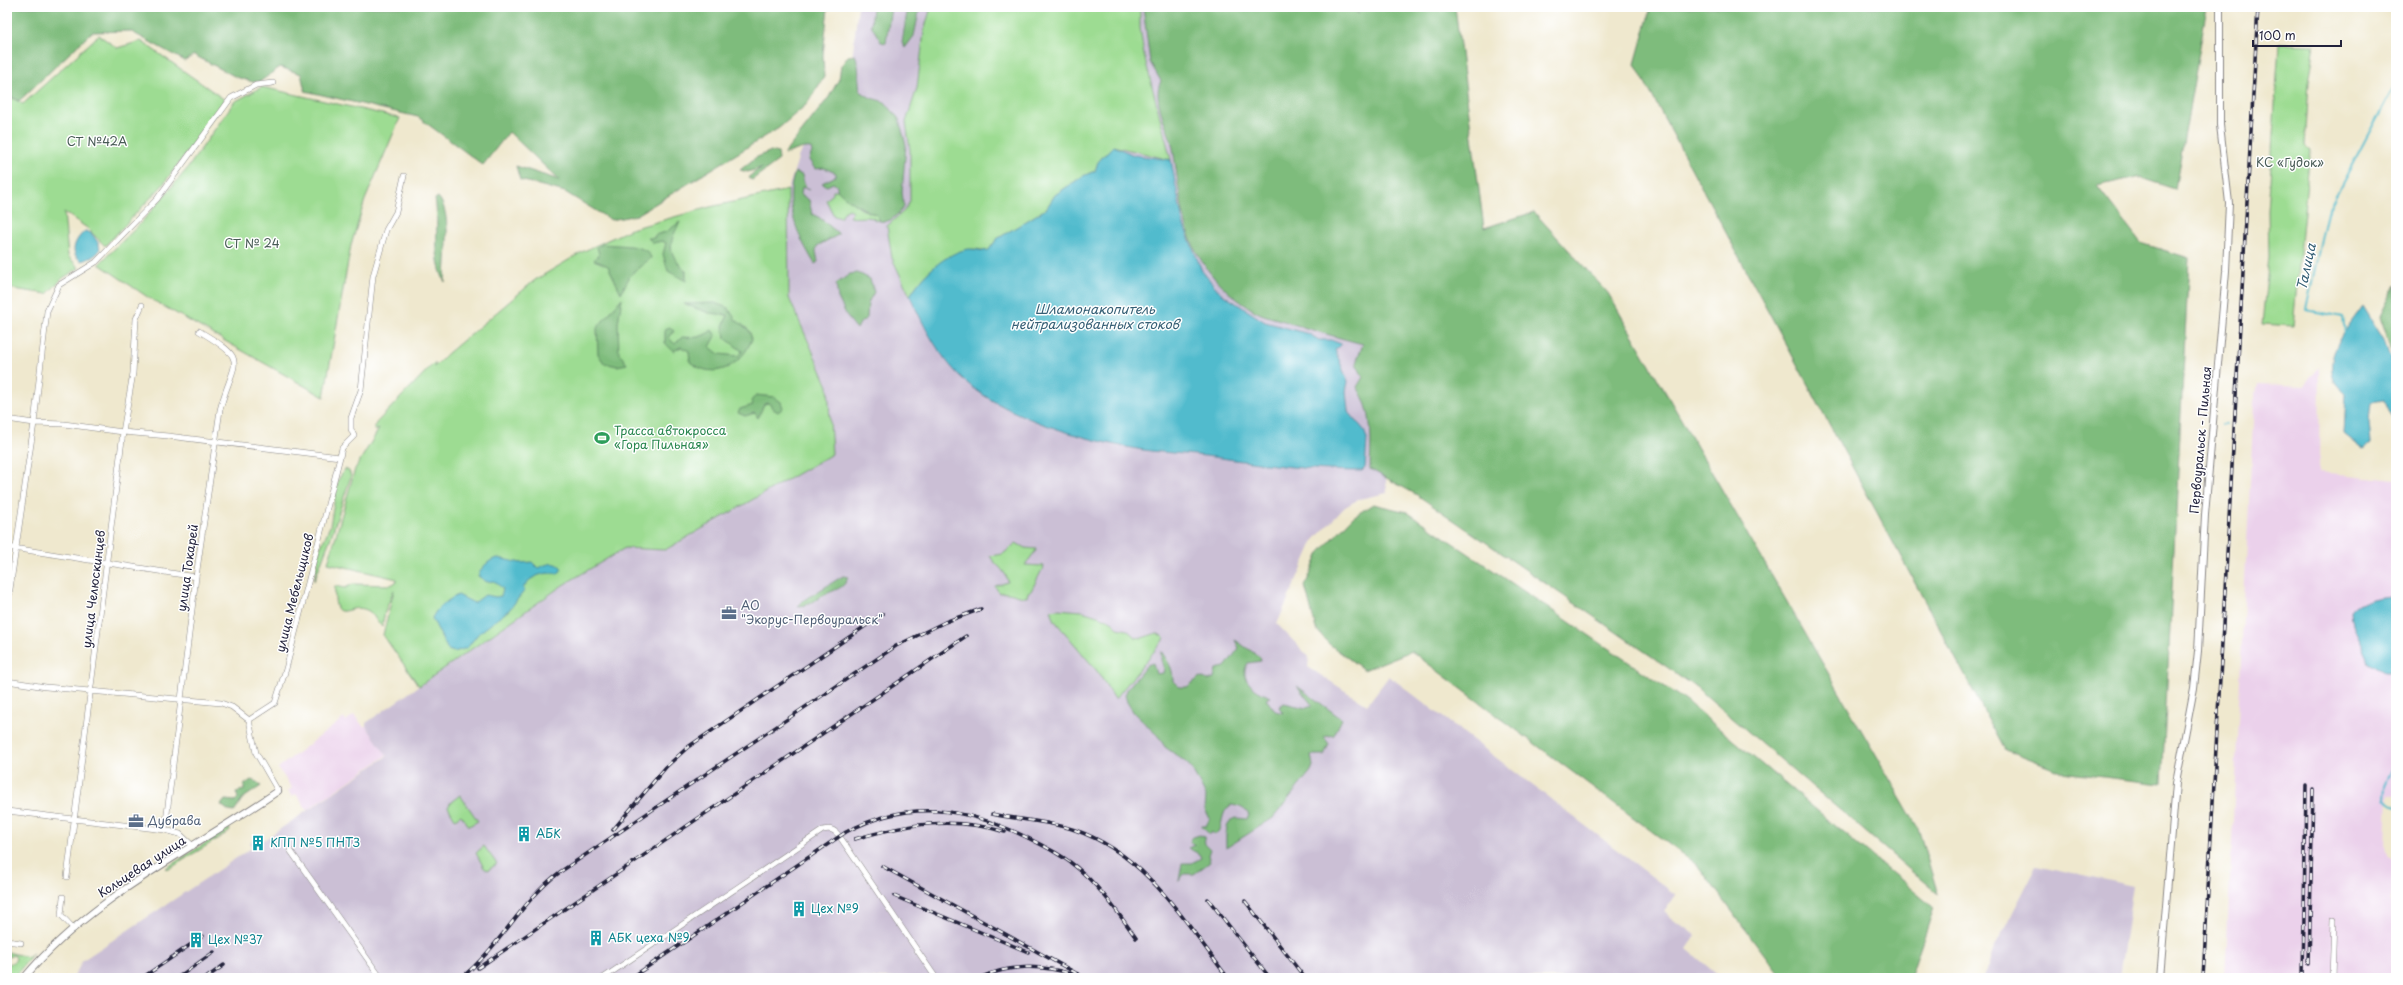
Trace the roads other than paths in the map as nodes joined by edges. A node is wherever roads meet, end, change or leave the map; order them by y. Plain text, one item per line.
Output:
1 (2220, 7) edge
2 (273, 83) dead end
3 (404, 176) dead end
4 (142, 305) dead end
5 (199, 331) dead end
6 (7, 419) edge
7 (34, 423) junction
8 (123, 432) junction
9 (216, 442) junction
10 (340, 456) junction
11 (7, 548) edge
12 (16, 549) junction
13 (108, 564) junction
14 (196, 577) junction
15 (7, 610) edge
16 (7, 681) edge
17 (92, 691) junction
18 (182, 700) junction
19 (249, 720) junction
20 (278, 791) joint
21 (7, 811) edge
22 (74, 818) junction
23 (165, 830) junction
24 (193, 846) junction
25 (290, 850) dead end
26 (67, 877) dead end
27 (63, 897) dead end
28 (2334, 919) dead end
29 (74, 929) junction
30 (7, 941) edge
31 (21, 943) dead end
32 (24, 978) edge
33 (381, 978) edge
34 (603, 978) edge
35 (936, 978) edge
36 (2160, 978) edge
37 (2332, 978) edge

1 - 36 street, Первоуральск - Пильная
2 - 7 street
3 - 10 street, улица Мебельщиков
4 - 8 street, улица Челюскинцев
5 - 9 street, улица Токарей
6 - 7 street
7 - 8 street
7 - 12 street
8 - 9 street
8 - 13 street, улица Челюскинцев
9 - 10 street
9 - 14 street, улица Токарей
10 - 19 street, улица Мебельщиков
11 - 12 street
12 - 13 street
12 - 15 street
13 - 14 street
13 - 17 street, улица Челюскинцев
14 - 18 street, улица Токарей
16 - 17 street
17 - 18 street
17 - 22 street, улица Челюскинцев
18 - 19 street
18 - 23 street, улица Токарей
19 - 20 street, Кольцевая улица
20 - 24 street, Кольцевая улица
21 - 22 street
22 - 23 street
22 - 26 street, улица Челюскинцев
23 - 24 street
24 - 29 street, Кольцевая улица
25 - 33 street
27 - 29 street
28 - 37 street
29 - 32 street, Кольцевая улица
30 - 31 street
34 - 35 street

